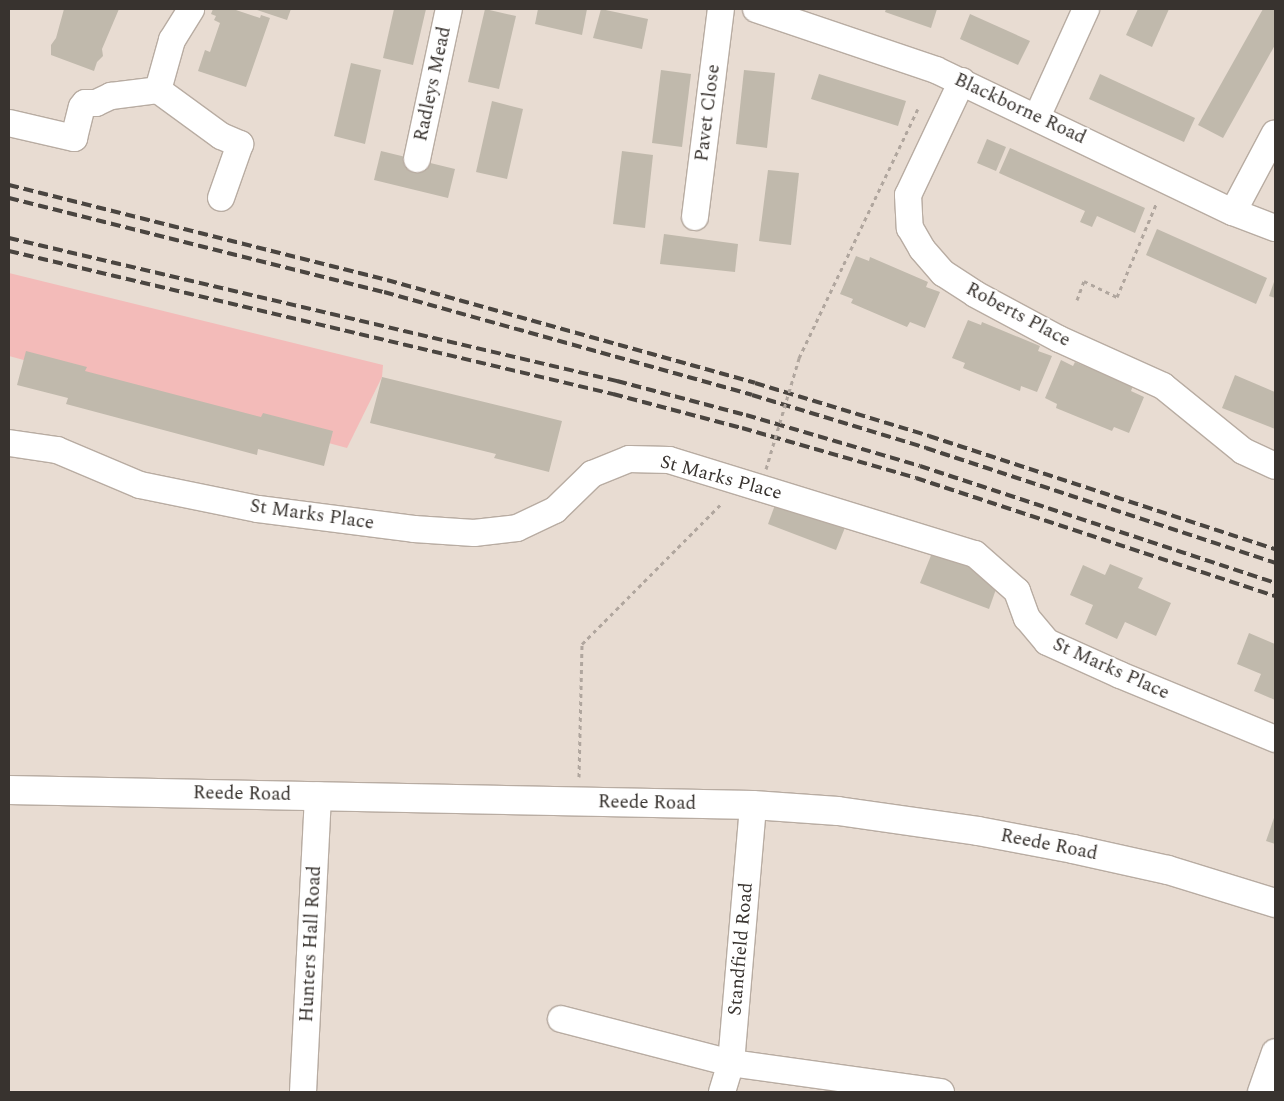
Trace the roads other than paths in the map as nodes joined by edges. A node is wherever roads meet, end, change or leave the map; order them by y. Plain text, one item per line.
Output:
1 (190, 9) edge
2 (450, 9) edge
3 (721, 9) edge
4 (756, 9) edge
5 (1086, 9) edge
6 (962, 81) junction
7 (158, 90) junction
8 (1037, 117) junction
9 (9, 123) edge
10 (1275, 133) edge
11 (417, 159) dead end
12 (221, 198) dead end
13 (1233, 212) junction
14 (695, 217) dead end
15 (1275, 228) edge
16 (9, 443) edge
17 (1275, 466) edge
18 (1275, 739) edge
19 (9, 790) edge
20 (318, 795) junction
21 (753, 805) junction
22 (1275, 903) edge
23 (561, 1019) dead end
24 (1275, 1052) edge
25 (731, 1063) junction
26 (304, 1092) edge
27 (722, 1092) edge
28 (941, 1092) edge
29 (1261, 1092) edge

1 - 7 street
2 - 11 street, Radleys Mead
3 - 14 street, Pavet Close
4 - 6 street, Blackborne Road
5 - 8 street
6 - 8 street, Blackborne Road
6 - 17 street, Roberts Place
7 - 9 street
7 - 12 street
8 - 13 street, Blackborne Road
10 - 13 street
13 - 15 street, Blackborne Road
16 - 18 street, St Marks Place
19 - 20 street, Reede Road
20 - 21 street, Reede Road
20 - 26 street, Hunters Hall Road
21 - 22 street, Reede Road
21 - 25 street, Standfield Road
23 - 25 street
24 - 29 street
25 - 27 street, Standfield Road
25 - 28 street

